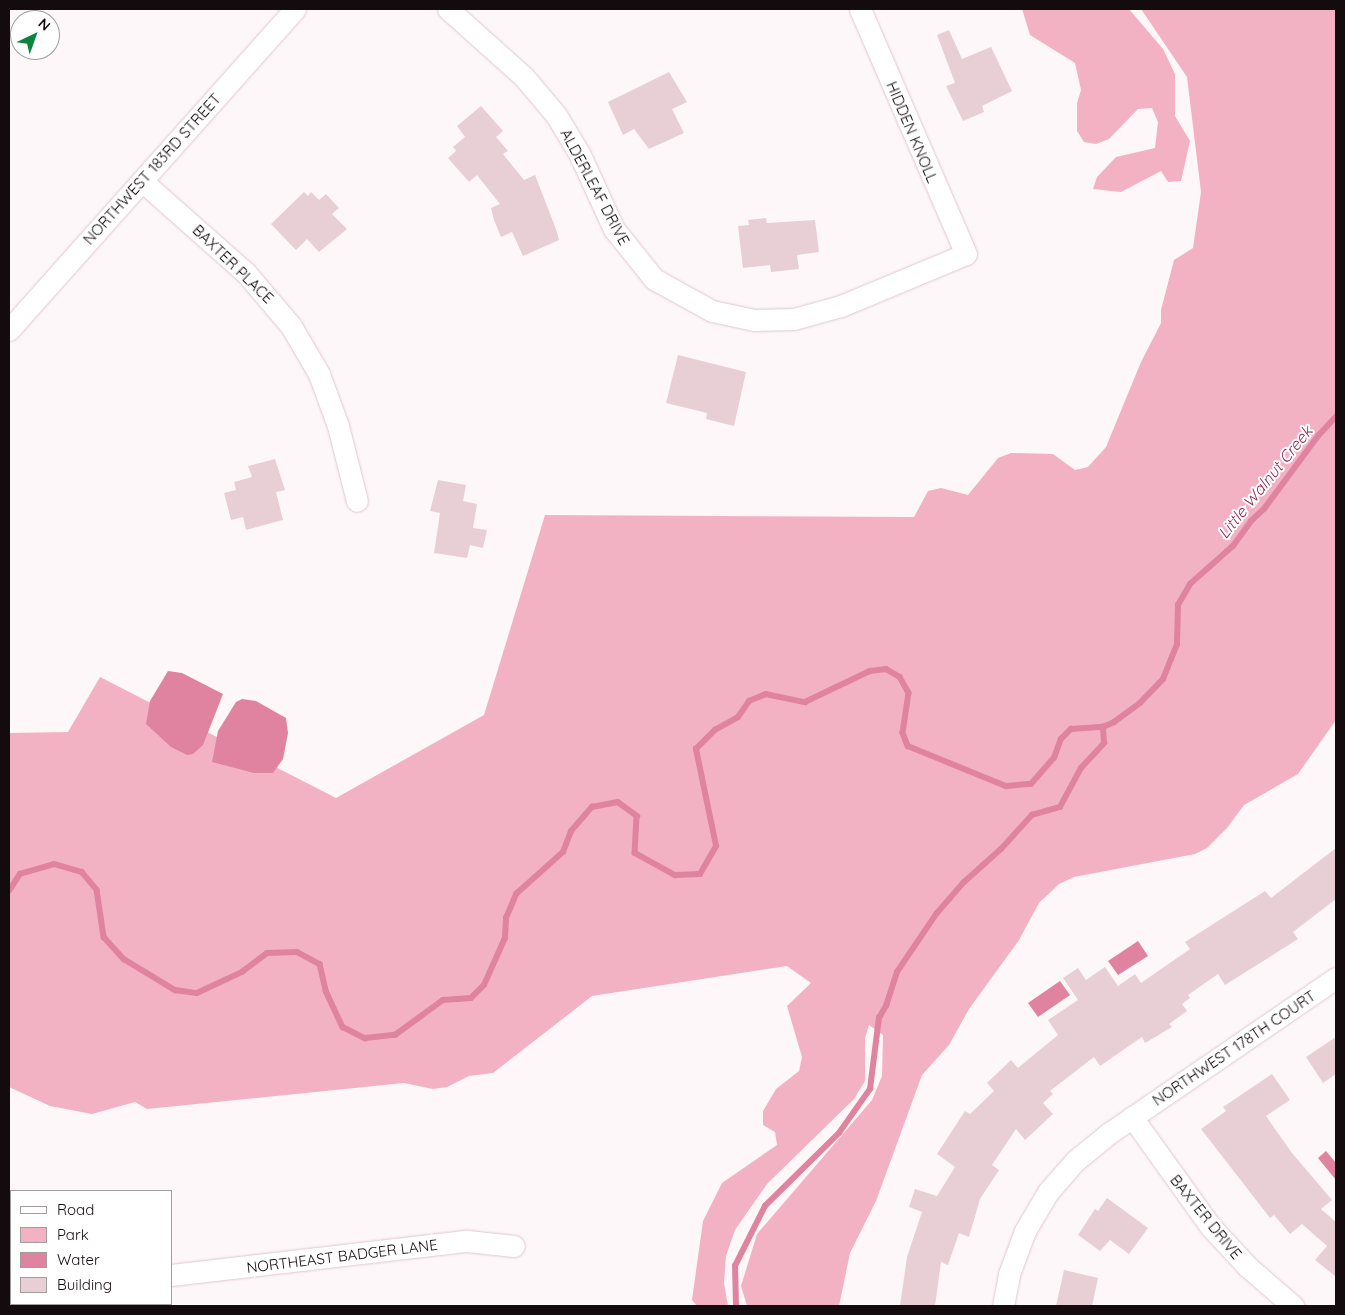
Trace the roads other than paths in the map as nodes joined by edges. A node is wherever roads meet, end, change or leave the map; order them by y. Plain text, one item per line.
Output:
1 (295, 9) edge
2 (448, 9) edge
3 (860, 9) edge
4 (142, 181) junction
5 (966, 254) joint
6 (9, 330) edge
7 (357, 501) dead end
8 (1336, 978) edge
9 (1132, 1117) junction
10 (514, 1246) dead end
11 (172, 1275) edge
12 (1003, 1306) edge
13 (1293, 1306) edge

1 - 4 street, NORTHWEST 183RD STREET
2 - 5 street, ALDERLEAF DRIVE
3 - 5 street, HIDDEN KNOLL
4 - 6 street, NORTHWEST 183RD STREET
4 - 7 street, BAXTER PLACE
8 - 9 street, NORTHWEST 178TH COURT
9 - 12 street, NORTHWEST 178TH COURT
9 - 13 street, BAXTER DRIVE
10 - 11 street, NORTHEAST BADGER LANE

